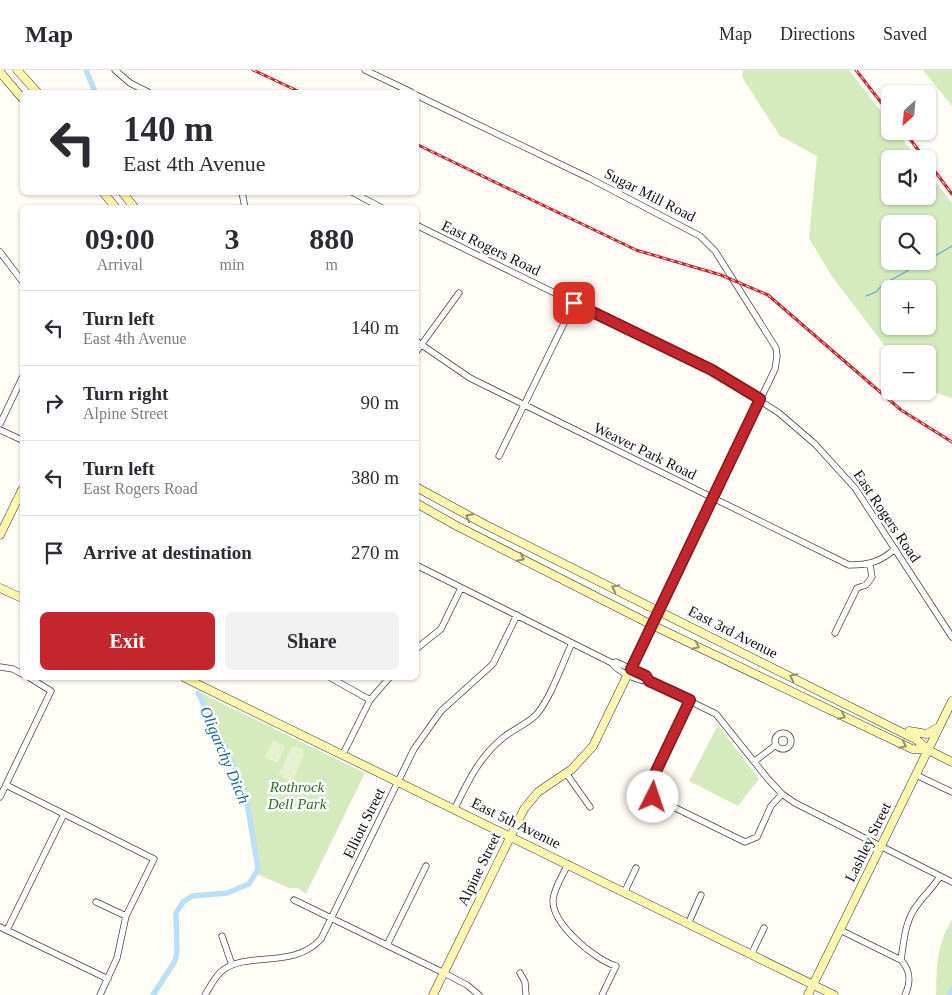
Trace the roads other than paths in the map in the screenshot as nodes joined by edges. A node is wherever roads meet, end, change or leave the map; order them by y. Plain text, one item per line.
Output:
1 (17, 70) edge
2 (116, 70) edge
3 (364, 70) edge
4 (0, 72) edge
5 (34, 90) edge
6 (144, 90) edge
7 (407, 90) edge
8 (20, 96) edge
9 (419, 96) edge
10 (105, 195) edge
11 (124, 195) edge
12 (358, 195) edge
13 (114, 205) edge
14 (133, 205) edge
15 (376, 205) edge
16 (419, 226) edge
17 (0, 252) edge
18 (3, 262) edge
19 (20, 279) edge
20 (459, 293) dead end
21 (574, 303) junction
22 (419, 343) edge
23 (20, 382) edge
24 (760, 399) junction
25 (523, 405) junction
26 (0, 424) edge
27 (0, 430) edge
28 (20, 439) edge
29 (499, 456) dead end
30 (419, 489) edge
31 (20, 494) edge
32 (713, 498) junction
33 (419, 505) edge
34 (0, 536) edge
35 (895, 549) junction
36 (870, 565) junction
37 (419, 567) edge
38 (0, 588) edge
39 (461, 588) junction
40 (20, 597) edge
41 (658, 610) junction
42 (517, 615) junction
43 (652, 624) junction
44 (834, 633) dead end
45 (952, 637) edge
46 (572, 643) junction
47 (419, 647) edge
48 (0, 667) edge
49 (630, 672) junction
50 (20, 673) edge
51 (34, 680) edge
52 (189, 680) edge
53 (335, 680) edge
54 (387, 680) edge
55 (370, 700) junction
56 (690, 700) junction
57 (952, 701) edge
58 (877, 719) junction
59 (940, 725) junction
60 (776, 746) dead end
61 (928, 750) junction
62 (342, 754) junction
63 (755, 761) junction
64 (952, 762) edge
65 (566, 773) junction
66 (916, 775) junction
67 (398, 781) junction
68 (6, 785) junction
69 (952, 792) edge
70 (782, 794) junction
71 (0, 797) edge
72 (590, 807) dead end
73 (454, 808) junction
74 (64, 814) junction
75 (511, 836) junction
76 (881, 846) junction
77 (568, 864) junction
78 (426, 866) dead end
79 (636, 868) dead end
80 (940, 876) junction
81 (952, 882) edge
82 (625, 891) junction
83 (701, 894) dead end
84 (294, 900) dead end
85 (96, 902) dead end
86 (126, 916) junction
87 (332, 918) junction
88 (689, 922) junction
89 (0, 927) edge
90 (764, 928) dead end
91 (7, 930) junction
92 (840, 930) junction
93 (222, 936) dead end
94 (387, 945) junction
95 (752, 953) junction
96 (901, 960) junction
97 (232, 966) junction
98 (444, 972) junction
99 (520, 973) dead end
100 (108, 979) junction
101 (814, 984) junction
102 (100, 995) edge
103 (205, 995) edge
104 (433, 995) edge
105 (479, 995) edge
106 (526, 995) edge
107 (602, 995) edge
108 (808, 995) edge
109 (834, 995) edge
110 (905, 995) edge

1 - 5 main road
2 - 6 street
3 - 7 street
4 - 8 main road
9 - 24 street, Sugar Mill Road
10 - 13 main road
11 - 14 main road
12 - 15 street
16 - 21 street, East Rogers Road
17 - 18 street
18 - 19 street
20 - 22 street
21 - 24 street, East Rogers Road
21 - 25 street
22 - 25 street, Weaver Park Road
23 - 26 street
24 - 32 street, Alpine Street
24 - 35 street, East Rogers Road
25 - 29 street
25 - 32 street, Weaver Park Road
27 - 28 street
41 -> 30 main road, East 3rd Avenue
31 - 34 main road
32 - 36 street, Weaver Park Road
32 - 41 street, Alpine Street
33 -> 43 main road, East 3rd Avenue
35 - 36 street
35 - 45 street, East Rogers Road
36 - 44 street
37 - 39 street
38 - 40 main road
39 - 42 street
39 - 47 street
41 - 43 main road, Alpine Street
58 -> 41 main road, East 3rd Avenue
42 - 46 street
42 - 67 street, Elliott Street
43 - 49 main road, Alpine Street
43 -> 61 main road, East 3rd Avenue
46 - 49 street
46 - 73 street
48 - 50 street
49 - 56 street
49 - 65 main road, Alpine Street
51 - 68 street
52 - 62 main road, East 5th Avenue
53 - 55 street
54 - 55 street
55 - 62 street
56 - 63 street
56 - 70 street
57 - 59 main road, Lashley Street
58 - 59 main road
58 - 61 main road, East 3rd Avenue
59 - 61 main road, Lashley Street
60 - 63 street
61 - 64 main road, East 3rd Avenue
61 - 66 main road, Lashley Street
62 - 67 main road, East 5th Avenue
63 - 70 street
65 - 72 street
65 - 75 main road, Alpine Street
66 - 69 street
66 - 76 main road, Lashley Street
67 - 73 main road, East 5th Avenue
67 - 87 street, Elliott Street
68 - 71 street
68 - 74 street
70 - 76 street
73 - 75 main road, East 5th Avenue
74 - 86 street
74 - 91 street
75 - 77 main road, East 5th Avenue
75 - 98 main road, Alpine Street
76 - 80 street
76 - 92 main road, Lashley Street
77 - 82 main road, East 5th Avenue
77 - 107 street
78 - 94 street
79 - 82 street
80 - 81 street
80 - 96 street
82 - 88 main road, East 5th Avenue
83 - 88 street
84 - 87 street
85 - 86 street
86 - 100 street
87 - 94 street
87 - 97 street, Elliott Street
88 - 95 main road, East 5th Avenue
89 - 91 street
90 - 95 street
91 - 100 street
92 - 96 street
92 - 101 main road, Lashley Street
93 - 97 street
94 - 98 street
95 - 101 main road, East 5th Avenue
96 - 110 street
97 - 103 street, Elliott Street
98 - 104 main road, Alpine Street
98 - 105 street
99 - 106 street
100 - 102 street
101 - 108 main road, Lashley Street
101 - 109 main road, East 5th Avenue

